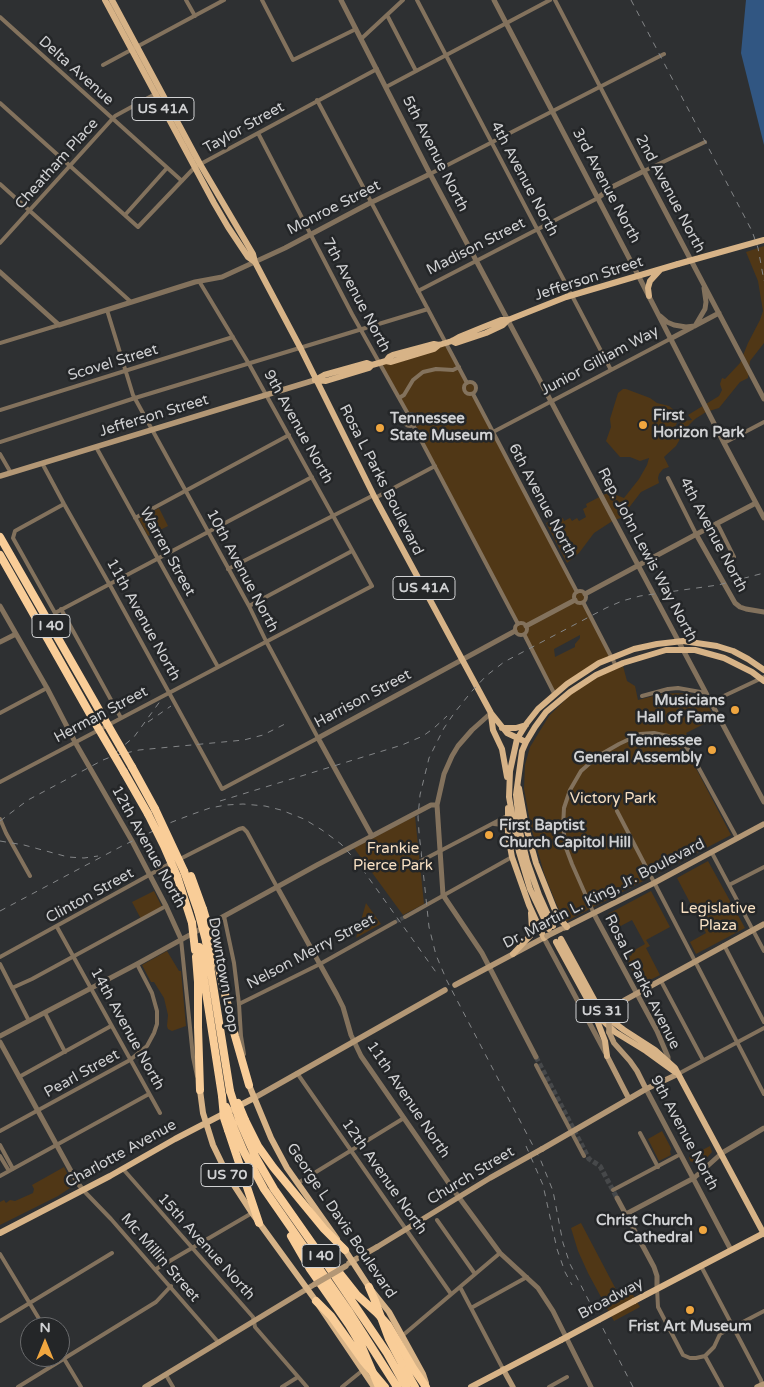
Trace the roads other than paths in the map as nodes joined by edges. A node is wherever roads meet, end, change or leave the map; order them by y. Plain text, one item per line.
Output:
1 (105, 0) edge
2 (112, 0) edge
3 (186, 0) edge
4 (224, 0) edge
5 (262, 0) edge
6 (341, 0) edge
7 (403, 0) edge
8 (417, 0) edge
9 (494, 0) edge
10 (550, 0) edge
11 (555, 0) edge
12 (387, 15) junction
13 (195, 16) junction
14 (0, 17) edge
15 (506, 24) junction
16 (356, 29) junction
17 (361, 39) junction
18 (135, 48) junction
19 (664, 54) dead end
20 (446, 56) junction
21 (103, 65) dead end
22 (377, 69) junction
23 (416, 71) junction
24 (386, 87) junction
25 (600, 87) junction
26 (158, 93) junction
27 (317, 100) junction
28 (0, 103) edge
29 (552, 112) junction
30 (113, 119) junction
31 (258, 133) junction
32 (705, 142) dead end
33 (491, 143) junction
34 (70, 166) junction
35 (197, 166) junction
36 (167, 168) junction
37 (644, 171) junction
38 (430, 174) junction
39 (182, 181) junction
40 (0, 184) edge
41 (598, 198) junction
42 (371, 202) junction
43 (29, 212) junction
44 (124, 215) junction
45 (536, 230) junction
46 (312, 234) junction
47 (764, 240) edge
48 (0, 243) edge
49 (477, 261) junction
50 (255, 262) junction
51 (660, 269) junction
52 (0, 272) edge
53 (638, 275) junction
54 (199, 281) junction
55 (703, 283) junction
56 (418, 291) junction
57 (571, 296) junction
58 (649, 296) junction
59 (131, 302) junction
60 (107, 310) junction
61 (428, 310) junction
62 (656, 312) junction
63 (719, 313) junction
64 (508, 320) junction
65 (59, 324) junction
66 (695, 326) junction
67 (362, 330) junction
68 (233, 337) junction
69 (670, 339) junction
70 (0, 343) edge
71 (446, 343) junction
72 (301, 349) junction
73 (379, 363) junction
74 (250, 364) junction
75 (459, 367) junction
76 (125, 370) junction
77 (611, 370) junction
78 (315, 380) junction
79 (467, 383) junction
80 (473, 394) junction
81 (267, 395) junction
82 (135, 398) junction
83 (399, 398) junction
84 (764, 399) edge
85 (551, 401) junction
86 (0, 410) edge
87 (408, 414) junction
88 (764, 422) edge
89 (413, 425) junction
90 (152, 430) junction
91 (493, 432) junction
92 (288, 435) junction
93 (0, 442) edge
94 (724, 443) junction
95 (96, 447) junction
96 (0, 454) edge
97 (42, 463) junction
98 (435, 466) junction
99 (12, 473) junction
100 (0, 476) edge
101 (312, 477) junction
102 (668, 478) dead end
103 (186, 490) junction
104 (374, 496) junction
105 (756, 503) junction
106 (64, 504) junction
107 (334, 515) junction
108 (135, 518) junction
109 (764, 518) edge
110 (717, 523) junction
111 (208, 532) junction
112 (696, 534) junction
113 (0, 537) edge
114 (352, 551) junction
115 (0, 555) edge
116 (734, 557) dead end
117 (158, 559) junction
118 (638, 565) junction
119 (228, 569) junction
120 (109, 584) junction
121 (372, 586) joint
122 (577, 592) junction
123 (585, 594) junction
124 (575, 600) junction
125 (583, 602) junction
126 (0, 606) edge
127 (249, 606) junction
128 (61, 609) junction
129 (764, 612) edge
130 (518, 624) junction
131 (526, 626) junction
132 (515, 631) junction
133 (16, 634) junction
134 (524, 634) junction
135 (266, 641) junction
136 (679, 641) junction
137 (0, 642) edge
138 (683, 649) junction
139 (612, 658) junction
140 (462, 660) junction
141 (616, 666) junction
142 (218, 667) junction
143 (764, 670) edge
144 (763, 679) edge
145 (47, 688) junction
146 (168, 693) junction
147 (706, 693) junction
148 (555, 694) junction
149 (642, 696) dead end
150 (559, 701) junction
151 (711, 702) junction
152 (0, 713) edge
153 (491, 713) junction
154 (121, 718) junction
155 (526, 725) junction
156 (502, 728) junction
157 (318, 738) junction
158 (517, 739) junction
159 (75, 742) junction
160 (526, 742) junction
161 (518, 778) junction
162 (0, 782) edge
163 (222, 789) joint
164 (509, 794) junction
165 (764, 802) edge
166 (437, 805) junction
167 (617, 811) dead end
168 (507, 816) junction
169 (0, 820) edge
170 (492, 824) junction
171 (764, 824) edge
172 (243, 828) joint
173 (508, 830) junction
174 (372, 836) junction
175 (738, 839) junction
176 (439, 852) junction
177 (712, 853) junction
178 (512, 857) junction
179 (419, 862) dead end
180 (764, 867) edge
181 (30, 876) dead end
182 (150, 876) junction
183 (654, 883) junction
184 (729, 885) junction
185 (277, 887) junction
186 (443, 895) junction
187 (529, 905) junction
188 (166, 906) junction
189 (594, 914) junction
190 (224, 916) junction
191 (405, 917) tunnel mouth
192 (395, 922) tunnel mouth
193 (764, 924) edge
194 (57, 927) junction
195 (564, 928) junction
196 (753, 930) junction
197 (548, 932) junction
198 (181, 940) junction
199 (209, 940) junction
200 (724, 945) junction
201 (197, 948) junction
202 (764, 950) edge
203 (513, 954) junction
204 (0, 957) edge
205 (73, 957) junction
206 (695, 962) junction
207 (0, 964) edge
208 (137, 964) junction
209 (320, 964) junction
210 (490, 966) junction
211 (660, 980) junction
212 (455, 985) dead end
213 (12, 988) junction
214 (91, 988) junction
215 (445, 990) dead end
216 (637, 993) junction
217 (239, 1004) junction
218 (590, 1004) junction
219 (45, 1013) junction
220 (29, 1021) junction
221 (764, 1022) edge
222 (111, 1026) junction
223 (764, 1028) edge
224 (0, 1036) edge
225 (354, 1041) junction
226 (0, 1042) edge
227 (737, 1042) junction
228 (65, 1052) junction
229 (536, 1056) tunnel mouth
230 (607, 1056) junction
231 (130, 1060) junction
232 (702, 1060) junction
233 (668, 1061) junction
234 (536, 1065) dead end
235 (297, 1073) junction
236 (678, 1074) junction
237 (19, 1077) junction
238 (249, 1085) junction
239 (646, 1089) junction
240 (200, 1090) junction
241 (149, 1094) junction
242 (764, 1094) edge
243 (254, 1098) junction
244 (629, 1099) junction
245 (38, 1111) junction
246 (160, 1113) dead end
247 (404, 1118) junction
248 (206, 1122) junction
249 (236, 1124) junction
250 (764, 1128) edge
251 (0, 1131) edge
252 (572, 1132) junction
253 (640, 1133) dead end
254 (0, 1144) edge
255 (56, 1145) junction
256 (350, 1150) junction
257 (722, 1154) junction
258 (0, 1156) edge
259 (584, 1156) dead end
260 (677, 1156) dead end
261 (658, 1166) junction
262 (13, 1169) junction
263 (123, 1169) junction
264 (9, 1171) junction
265 (0, 1176) edge
266 (694, 1178) junction
267 (298, 1183) junction
268 (83, 1190) junction
269 (613, 1190) dead end
270 (617, 1198) tunnel mouth
271 (252, 1213) junction
272 (626, 1214) junction
273 (282, 1216) junction
274 (293, 1216) junction
275 (437, 1220) dead end
276 (259, 1223) junction
277 (0, 1233) edge
278 (764, 1233) edge
279 (192, 1247) junction
280 (345, 1250) junction
281 (731, 1250) junction
282 (112, 1253) dead end
283 (500, 1253) junction
284 (0, 1254) edge
285 (353, 1262) junction
286 (701, 1266) junction
287 (156, 1270) junction
288 (475, 1274) junction
289 (527, 1277) junction
290 (171, 1286) junction
291 (370, 1287) junction
292 (460, 1287) junction
293 (657, 1288) junction
294 (307, 1290) junction
295 (451, 1294) junction
296 (316, 1302) junction
297 (30, 1303) junction
298 (471, 1308) junction
299 (764, 1311) edge
300 (38, 1317) edge
301 (0, 1321) edge
302 (254, 1322) junction
303 (733, 1327) junction
304 (402, 1336) junction
305 (564, 1340) junction
306 (220, 1343) junction
307 (70, 1355) edge
308 (705, 1356) junction
309 (51, 1367) edge
310 (69, 1367) edge
311 (503, 1369) junction
312 (362, 1370) junction
313 (166, 1375) junction
314 (298, 1377) junction
315 (567, 1377) dead end
316 (761, 1386) edge
317 (18, 1387) edge
318 (81, 1387) edge
319 (146, 1387) edge
320 (173, 1387) edge
321 (282, 1387) edge
322 (307, 1387) edge
323 (342, 1387) edge
324 (374, 1387) edge
325 (379, 1387) edge
326 (385, 1387) edge
327 (397, 1387) edge
328 (406, 1387) edge
329 (414, 1387) edge
330 (427, 1387) edge
331 (470, 1387) edge
332 (513, 1387) edge
333 (549, 1387) edge
334 (592, 1387) edge
335 (722, 1387) edge

1 - 18 main road, Rosa L Parks Boulevard / US 41A
2 - 18 main road, Rosa L Parks Boulevard / US 41A
3 - 13 street
4 - 13 street
5 - 16 street
6 - 16 street, 5th Avenue North
7 - 12 street
8 - 20 street, 4th Avenue North
9 - 15 street, 3rd Avenue North
10 - 15 street
11 - 25 street, 2nd Avenue North
12 - 17 street
12 - 23 street
13 - 18 street
14 - 30 street, Delta Avenue
15 - 20 street
15 - 29 street, 3rd Avenue North
16 - 17 street, 5th Avenue North
17 - 22 street, 5th Avenue North
18 - 21 street
18 - 26 main road, Rosa L Parks Boulevard / US 41A
19 - 25 street, Monroe Street
20 - 23 street
20 - 33 street, 4th Avenue North
22 - 24 street, 5th Avenue North
22 - 27 street, Taylor Street
23 - 24 street
24 - 38 street, 5th Avenue North
25 - 29 street, Monroe Street
25 - 37 street, 2nd Avenue North
26 - 30 street, Cheatham Place
26 - 35 main road, Rosa L Parks Boulevard / US 41A
27 - 31 street, Taylor Street
27 - 42 street, 6th Avenue North
28 - 34 street
29 - 33 street, Monroe Street
29 - 41 street, 3rd Avenue North
30 - 34 street, Cheatham Place
30 - 36 street, Delta Avenue
31 - 35 street, Taylor Street
31 - 46 street, 7th Avenue North
32 - 37 street, Madison Street
33 - 38 street, Monroe Street
33 - 45 street, 4th Avenue North
34 - 43 street, Cheatham Place
34 - 44 street
35 - 39 street, Taylor Street
35 - 50 main road, Rosa L Parks Boulevard / US 41A
36 - 39 street, Delta Avenue
36 - 44 street
37 - 41 street, Madison Street
37 - 55 street, 2nd Avenue North
38 - 42 street, Monroe Street
38 - 49 street, 5th Avenue North
39 - 44 street, Taylor Street
40 - 43 street
41 - 45 street, Madison Street
41 - 53 street, 3rd Avenue North
42 - 46 street, Monroe Street
42 - 56 street, 6th Avenue North
43 - 48 street, Cheatham Place
43 - 59 street
45 - 49 street, Madison Street
45 - 57 street, 4th Avenue North
46 - 50 street, Monroe Street
46 - 67 street, 7th Avenue North
47 - 51 main road, Jefferson Street, bridge
49 - 56 street, Madison Street
49 - 64 street, 5th Avenue North
50 - 54 street, Monroe Street
50 - 72 main road, Rosa L Parks Boulevard / US 41A
51 - 53 main road, Jefferson Street
51 - 58 main road
52 - 65 street
53 - 57 main road, Jefferson Street
53 - 58 street, 3rd Avenue North
54 - 59 street, Monroe Street
54 - 68 street, 9th Avenue North
55 - 63 street, 2nd Avenue North
55 - 66 street
56 - 61 street, 6th Avenue North
57 - 64 main road, Jefferson Street
57 - 77 street, 4th Avenue North
58 - 62 street, 3rd Avenue North
59 - 60 street, Monroe Street
60 - 65 street, Monroe Street
60 - 76 street, 10th Avenue North
61 - 67 street
61 - 71 street, 6th Avenue North
62 - 66 street
62 - 69 street, 3rd Avenue North
63 - 66 street, Junior Gilliam Way
63 - 84 street, 2nd Avenue North
64 - 71 main road, Jefferson Street
64 - 85 street, Rep. John Lewis Way North
65 - 70 street, Monroe Street
66 - 69 street, Junior Gilliam Way
67 - 72 street
67 - 73 street, 7th Avenue North
68 - 74 street, 9th Avenue North
68 - 76 street, Scovel Street
69 - 77 street, Junior Gilliam Way
69 - 94 street, 3rd Avenue North
71 - 73 main road, Jefferson Street
71 - 75 street, 6th Avenue North
72 - 74 street
72 - 78 main road, Rosa L Parks Boulevard / US 41A
73 - 78 main road, Jefferson Street
73 - 83 street, 7th Avenue North
74 - 81 street, 9th Avenue North
74 - 82 street
75 - 79 street, 6th Avenue North
75 - 83 street
76 - 82 street, 10th Avenue North
76 - 86 street, Scovel Street
77 - 85 street, Junior Gilliam Way
78 - 81 main road, Jefferson Street
78 - 104 main road, Rosa L Parks Boulevard / US 41A
79 - 80 street, 6th Avenue North
79 - 80 street, 6th Avenue North
80 - 91 street, 6th Avenue North
81 - 90 main road, Jefferson Street
81 - 92 street, 9th Avenue North
82 - 90 street, 10th Avenue North
82 - 93 street
83 - 87 street, 7th Avenue North
85 - 91 street, Junior Gilliam Way
85 - 118 street, Rep. John Lewis Way North
87 - 89 street, 7th Avenue North
87 - 89 street, 7th Avenue North
88 - 94 street
89 - 98 street, 7th Avenue North
90 - 95 main road, Jefferson Street
90 - 103 street, 10th Avenue North
91 - 122 street, 6th Avenue North
92 - 101 street, 9th Avenue North
92 - 103 street
94 - 105 street, 3rd Avenue North
95 - 97 main road, Jefferson Street
95 - 108 street, Warren Street
96 - 99 street
97 - 99 main road, Jefferson Street
97 - 106 street, 11th Avenue North
98 - 104 street
98 - 130 street, 7th Avenue North
99 - 100 main road, Jefferson Street
101 - 107 street, 9th Avenue North
101 - 111 street
102 - 112 street, 4th Avenue North
103 - 108 street
103 - 111 street, 10th Avenue North
104 - 107 street
104 - 140 main road, Rosa L Parks Boulevard / US 41A
105 - 109 street, 3rd Avenue North
105 - 110 street
106 - 120 street, 11th Avenue North
106 - 128 street
107 - 114 street, 9th Avenue North
107 - 119 street
108 - 117 street, Warren Street
110 - 112 street
110 - 116 street
111 - 117 street
111 - 119 street, 10th Avenue North
112 - 118 street
112 - 129 street, 4th Avenue North
113 - 199 highway, I 40, bridge
114 - 121 street, 9th Avenue North
114 - 127 street
115 - 201 highway, Downtown Loop / I 40, bridge
117 - 120 street
117 - 142 street, Warren Street
118 - 123 street
118 - 136 street, Rep. John Lewis Way North
119 - 127 street, 10th Avenue North
120 - 128 street
120 - 146 street, 11th Avenue North
121 - 135 street, Herman Street
122 - 123 street
122 - 124 street
123 - 125 street
124 - 125 street
124 - 131 street
125 - 139 street
126 - 133 street, 12th Avenue North
127 - 135 street, 10th Avenue North
128 - 154 street
130 - 131 street
130 - 132 street
131 - 134 street
132 - 134 street
132 - 140 street, Harrison Street
133 - 137 street
133 - 145 street, 12th Avenue North
134 - 148 street
135 - 142 street, Herman Street
135 - 157 street, 10th Avenue North
136 - 138 street, Rep. John Lewis Way North
136 - 139 main road
136 - 143 main road
138 - 141 main road
138 - 144 main road
138 - 147 street, Rep. John Lewis Way North
139 - 141 street
139 - 148 main road
140 - 153 main road, Rosa L Parks Boulevard / US 41A
140 - 157 street, Harrison Street
141 - 150 main road
142 - 146 street, Herman Street
144 - 151 street
145 - 152 street
145 - 159 street, 12th Avenue North
146 - 154 street, Herman Street
146 - 163 street, 11th Avenue North
147 - 149 street
147 - 151 street, Rep. John Lewis Way North
148 - 150 street
148 - 155 main road
150 - 160 main road
151 - 165 street, Rep. John Lewis Way North
153 - 156 main road, Rosa L Parks Boulevard / US 41A
153 - 164 main road
153 - 166 street
154 - 159 street, Herman Street
155 - 156 main road
155 - 158 main road
156 - 158 main road, Rosa L Parks Boulevard / US 41A
157 - 163 street, Harrison Street
157 - 174 street, 10th Avenue North
158 - 160 main road, US 41A
158 - 164 main road
159 - 162 street, Herman Street
159 - 182 street, 12th Avenue North
160 - 161 main road
161 - 195 main road
161 - 197 main road
164 - 168 main road
164 - 197 main road
166 - 174 street
166 - 176 street
167 - 183 street
168 - 170 street
168 - 173 main road
169 - 181 street
170 - 173 street
170 - 176 street
171 - 175 main road, Dr. Martin L. King, Jr. Boulevard
172 - 182 street, Clinton Street
172 - 185 street, 11th Avenue North
173 - 178 main road
174 - 185 street
175 - 177 main road, Dr. Martin L. King, Jr. Boulevard
175 - 189 street
176 - 179 street
176 - 186 street
177 - 183 main road, Dr. Martin L. King, Jr. Boulevard
177 - 184 street
178 - 186 street
178 - 187 main road
180 - 184 street
182 - 188 street, 12th Avenue North
182 - 194 street, Clinton Street
183 - 189 main road, Dr. Martin L. King, Jr. Boulevard
183 - 206 street
184 - 196 street
185 - 190 street
185 - 209 street, 11th Avenue North
186 - 191 street
186 - 210 street
187 - 197 main road
187 - 203 main road
188 - 198 street, 12th Avenue North
188 - 205 street
189 - 195 main road, Dr. Martin L. King, Jr. Boulevard
189 - 216 street, Rosa L Parks Avenue
190 - 198 street
190 - 217 street, George L Davis Boulevard
192 - 209 street, Nelson Merry Street
193 - 196 main road
194 - 204 street, Clinton Street
194 - 205 street, 14th Avenue North
195 - 197 main road, Dr. Martin L. King, Jr. Boulevard, bridge
196 - 200 main road
196 - 202 street
197 - 203 main road, Dr. Martin L. King, Jr. Boulevard
197 - 230 street
198 - 208 street
198 - 240 street, 12th Avenue North
199 - 238 highway
199 - 249 highway, Downtown Loop, bridge
200 - 206 main road
200 - 221 street
201 - 240 highway
201 - 249 highway, Downtown Loop, bridge
203 - 210 main road, Dr. Martin L. King, Jr. Boulevard
205 - 213 street
205 - 214 street, 14th Avenue North
206 - 211 main road
206 - 227 street
207 - 213 street
208 - 214 street
208 - 231 street, Pearl Street
209 - 217 street, Nelson Merry Street
209 - 225 street, 11th Avenue North
210 - 212 main road, Dr. Martin L. King, Jr. Boulevard
210 - 229 street
211 - 216 main road
211 - 232 street
213 - 220 street
214 - 219 street
214 - 222 street, 14th Avenue North
215 - 225 main road
216 - 233 street, Rosa L Parks Avenue
216 - 239 main road, 9th Avenue North, bridge
217 - 238 street, George L Davis Boulevard
218 - 230 main road
218 - 233 main road, US 31
218 - 236 main road, US 31
219 - 220 street
219 - 228 street
220 - 224 street
222 - 228 street
222 - 231 street, 14th Avenue North
223 - 227 street, Church Street
225 - 235 main road
225 - 247 street, 11th Avenue North
226 - 237 street
227 - 232 street, Church Street
227 - 242 street
228 - 237 street
230 - 244 main road
231 - 241 street, 14th Avenue North
231 - 245 street, Pearl Street
232 - 236 street, Church Street
233 - 236 main road, US 31
234 - 252 street
235 - 243 main road
235 - 256 street, 12th Avenue North
236 - 239 main road, Church Street
236 - 257 main road, US 31
237 - 245 street
238 - 243 main road, George L Davis Boulevard
239 - 244 main road, Church Street
239 - 266 street, 9th Avenue North
240 - 248 main road, 12th Avenue North
241 - 246 street, 14th Avenue North
241 - 255 street
243 - 248 main road, Charlotte Avenue
243 - 267 main road, George L Davis Boulevard
244 - 252 main road, Church Street
245 - 251 street, Pearl Street
245 - 255 street
247 - 256 street
247 - 283 street, 11th Avenue North
248 - 263 main road, Charlotte Avenue
248 - 271 main road, US 70
249 - 273 highway, I 40
249 - 274 highway, I 40
249 - 276 highway
249 - 280 highway
250 - 257 street
252 - 259 street
252 - 285 main road, Church Street, bridge
253 - 261 street
254 - 262 street
255 - 262 street
255 - 268 street
256 - 267 street
256 - 295 street, 12th Avenue North
257 - 266 street
257 - 278 main road, US 31
258 - 264 street
260 - 261 street
261 - 269 street
262 - 264 street
263 - 268 main road, Charlotte Avenue
263 - 279 street, 15th Avenue North
264 - 265 street
266 - 272 street
266 - 281 street, 9th Avenue North
267 - 280 main road, George L Davis Boulevard
268 - 277 main road, Charlotte Avenue
268 - 287 street, Mc Millin Street
270 - 272 street
271 - 276 main road, US 70
271 - 279 street
272 - 293 street
273 - 325 highway, bridge
273 - 327 highway, I 40
274 - 328 highway, I 40
274 - 330 highway
275 - 288 street
276 - 294 main road, US 70
278 - 281 main road, Broadway
279 - 287 street
279 - 302 street, 15th Avenue North
280 - 285 main road, George L Davis Boulevard
281 - 286 main road, Broadway
282 - 297 street
283 - 288 street
283 - 289 street, 11th Avenue North
284 - 297 street
285 - 291 main road, George L Davis Boulevard
285 - 294 main road, Church Street, bridge
286 - 293 main road, Broadway
286 - 303 street
287 - 290 street, Mc Millin Street
288 - 292 street
289 - 298 street
289 - 305 street, 11th Avenue North
290 - 306 street, Mc Millin Street
290 - 307 street
291 - 304 main road, George L Davis Boulevard
291 - 329 highway, bridge
292 - 295 street
292 - 298 street
293 - 305 main road, Broadway, bridge
293 - 308 street
294 - 296 main road, US 70
294 - 302 main road, Church Street
295 - 304 street
296 - 312 main road, US 70
296 - 326 highway
297 - 300 street
297 - 301 street
298 - 311 street
299 - 303 street
302 - 306 main road, Church Street
302 - 314 street, 15th Avenue North
303 - 308 street
303 - 316 street
304 - 330 main road, George L Davis Boulevard
305 - 311 main road, Broadway
305 - 334 street, 11th Avenue North
306 - 313 main road, Church Street
308 - 335 street
309 - 317 street
310 - 318 street
311 - 331 main road, Broadway
311 - 332 main road
312 - 323 street
312 - 324 main road, US 70
313 - 319 main road, Church Street
313 - 320 street
314 - 321 street
314 - 322 street, 15th Avenue North
315 - 333 street

